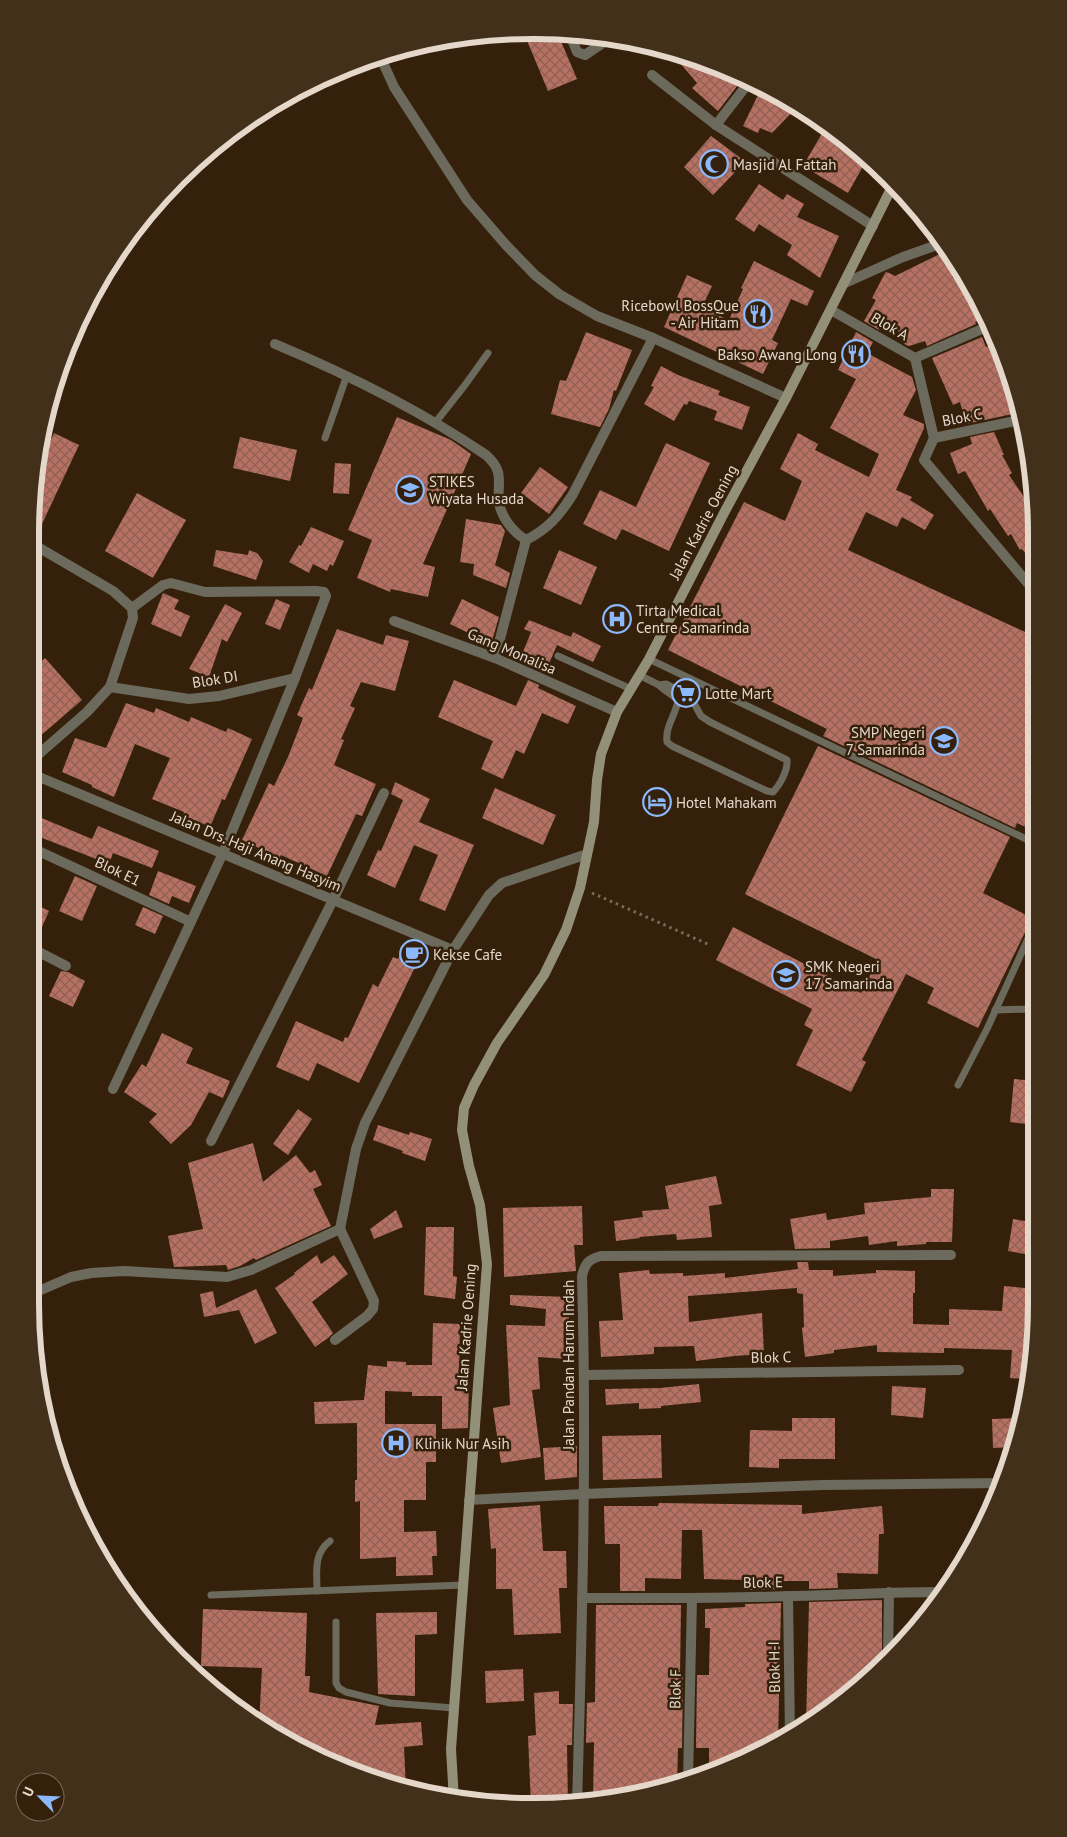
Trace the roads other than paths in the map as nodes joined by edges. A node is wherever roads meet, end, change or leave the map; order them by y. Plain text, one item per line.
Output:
1 (573, 41) edge
2 (602, 44) edge
3 (383, 62) edge
4 (652, 75) dead end
5 (745, 87) edge
6 (716, 125) junction
7 (890, 191) edge
8 (873, 226) junction
9 (936, 246) edge
10 (846, 283) junction
11 (831, 310) junction
12 (983, 328) edge
13 (653, 338) junction
14 (275, 344) dead end
15 (488, 353) dead end
16 (915, 358) junction
17 (347, 375) junction
18 (786, 398) junction
19 (1015, 421) edge
20 (435, 423) junction
21 (325, 438) dead end
22 (934, 438) junction
23 (526, 540) junction
24 (39, 548) edge
25 (1028, 584) edge
26 (132, 608) junction
27 (394, 621) dead end
28 (558, 656) dead end
29 (494, 658) junction
30 (649, 659) junction
31 (639, 675) junction
32 (295, 678) junction
33 (659, 685) junction
34 (110, 687) junction
35 (631, 689) junction
36 (617, 712) junction
37 (39, 754) edge
38 (39, 777) edge
39 (384, 793) dead end
40 (1028, 841) edge
41 (39, 851) edge
42 (223, 853) junction
43 (587, 854) junction
44 (333, 900) junction
45 (191, 922) junction
46 (1028, 938) edge
47 (453, 950) junction
48 (39, 952) edge
49 (66, 966) dead end
50 (1028, 1009) edge
51 (995, 1010) junction
52 (958, 1085) dead end
53 (113, 1089) dead end
54 (212, 1141) dead end
55 (340, 1229) junction
56 (951, 1255) dead end
57 (39, 1291) edge
58 (335, 1340) dead end
59 (959, 1370) dead end
60 (585, 1375) junction
61 (995, 1483) edge
62 (583, 1494) junction
63 (468, 1500) junction
64 (330, 1541) dead end
65 (463, 1585) junction
66 (318, 1591) junction
67 (889, 1592) junction
68 (935, 1592) edge
69 (211, 1595) dead end
70 (788, 1596) junction
71 (582, 1598) junction
72 (692, 1598) junction
73 (336, 1622) dead end
74 (888, 1648) edge
75 (454, 1708) junction
76 (790, 1726) edge
77 (688, 1773) edge
78 (454, 1792) edge
79 (577, 1796) edge

1 - 2 street
3 - 13 street
4 - 6 street
5 - 6 street
6 - 8 street
7 - 8 main road, Jalan Kadrie Oening
8 - 10 main road, Jalan Kadrie Oening
9 - 10 street
10 - 11 main road, Jalan Kadrie Oening
11 - 16 street, Blok A
11 - 18 main road, Jalan Kadrie Oening
12 - 16 street, Blok A
13 - 18 street
13 - 23 street
14 - 17 street
15 - 20 lane
16 - 22 street
17 - 20 street
17 - 21 lane
18 - 30 main road, Jalan Kadrie Oening
19 - 22 street, Blok C
20 - 23 street
22 - 25 street, Blok C
23 - 29 street
24 - 26 street
26 - 32 street
26 - 34 street
27 - 29 street, Gang Monalisa
28 - 35 lane
29 - 36 street, Gang Monalisa
30 - 31 main road, Jalan Kadrie Oening
30 - 40 lane
31 - 33 lane
31 - 35 main road, Jalan Kadrie Oening
32 - 34 street, Blok DI
32 - 42 street
33 - 33 lane
34 - 37 street
35 - 36 main road, Jalan Kadrie Oening
36 - 43 main road, Jalan Kadrie Oening
38 - 42 street, Jalan Drs. Haji Anang Hasyim
39 - 44 street
41 - 45 street, Blok E1
42 - 44 street, Jalan Drs. Haji Anang Hasyim
42 - 45 street
43 - 47 street
43 - 63 main road, Jalan Kadrie Oening
44 - 47 street, Jalan Drs. Haji Anang Hasyim
44 - 54 street
45 - 53 street
46 - 51 lane
47 - 55 street
48 - 49 street
50 - 51 lane
51 - 52 lane
55 - 57 street
55 - 58 street
56 - 60 street, Jalan Pandan Harum Indah
59 - 60 street, Blok C
60 - 62 street, Jalan Pandan Harum Indah
61 - 62 street
62 - 63 street
62 - 71 street, Jalan Pandan Harum Indah
63 - 65 main road, Jalan Kadrie Oening
64 - 66 lane
65 - 66 lane
65 - 75 main road, Jalan Kadrie Oening
66 - 69 lane
67 - 68 street, Blok E
67 - 70 street, Blok E
67 - 74 street
70 - 72 street, Blok E
70 - 76 street, Blok H-I
71 - 72 street, Blok E
71 - 79 street, Jalan Pandan Harum Indah
72 - 77 street, Blok F
73 - 75 lane
75 - 78 main road, Jalan Kadrie Oening

